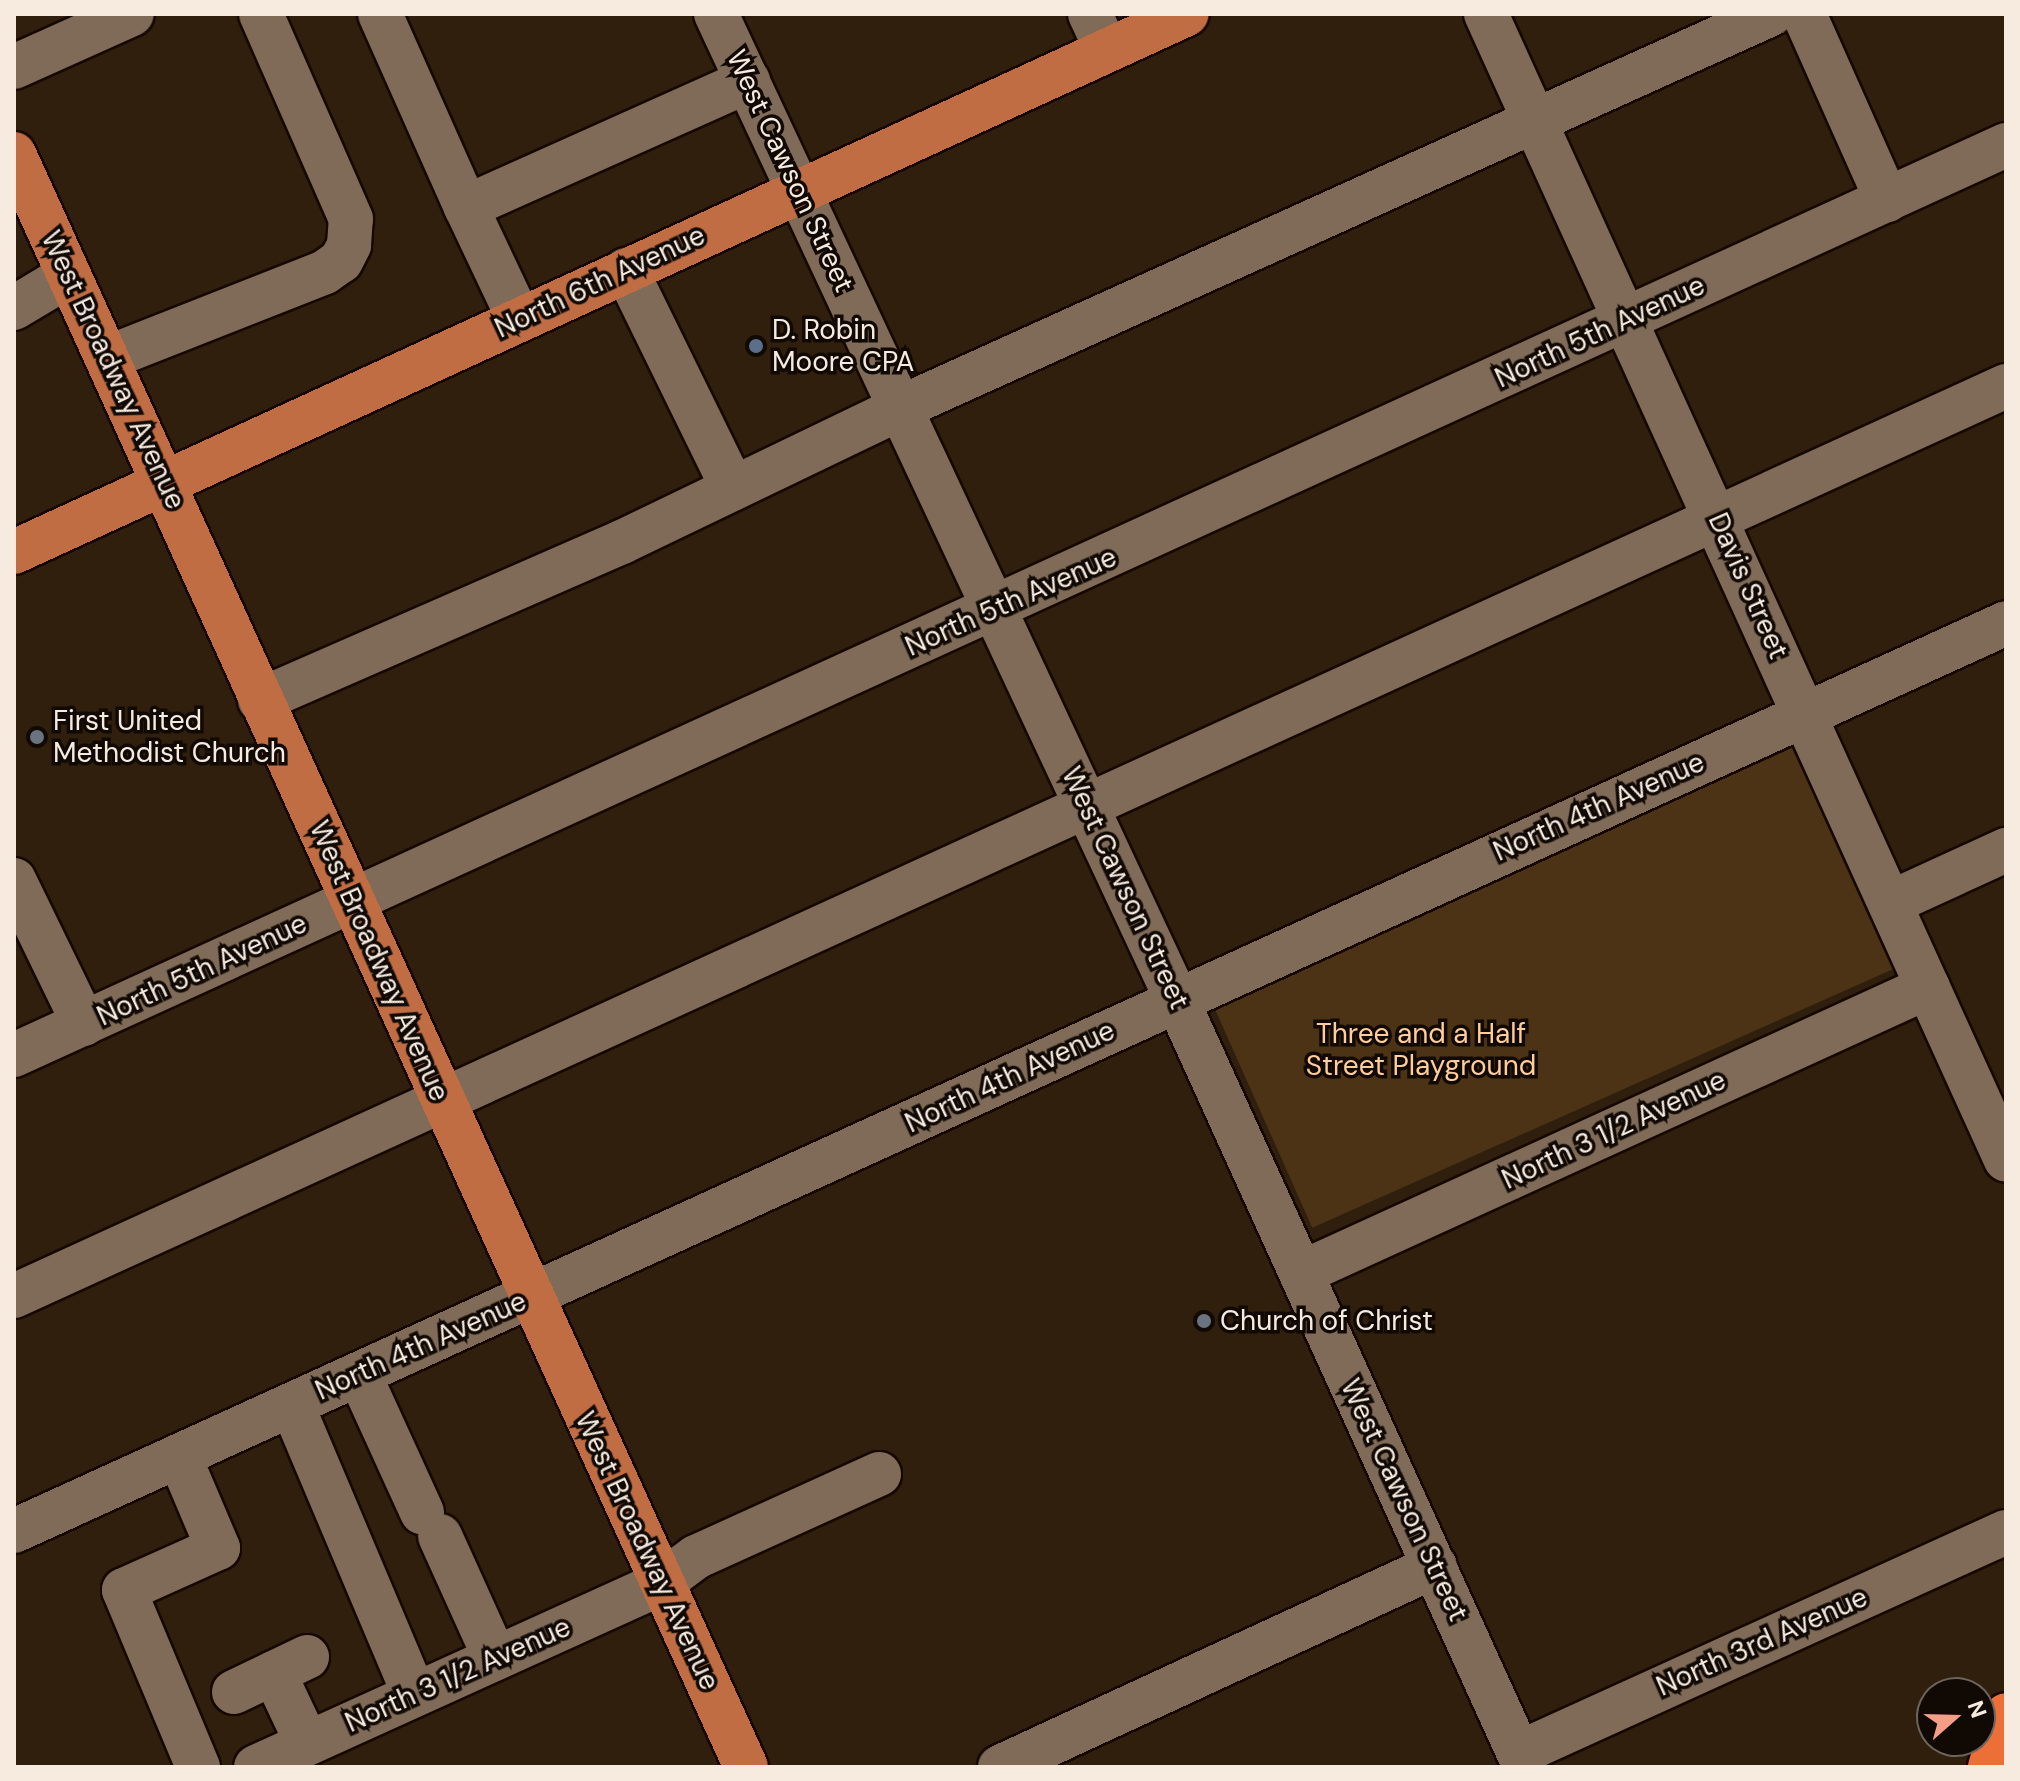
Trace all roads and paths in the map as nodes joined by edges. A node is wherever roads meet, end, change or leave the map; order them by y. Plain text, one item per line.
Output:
1 (132, 14) edge
2 (261, 14) edge
3 (380, 14) edge
4 (716, 14) edge
5 (1187, 14) edge
6 (1486, 14) edge
7 (1771, 14) edge
8 (1804, 14) edge
9 (1694, 30) edge
10 (1099, 32) edge
11 (14, 67) edge
12 (748, 81) junction
13 (1536, 121) junction
14 (2006, 145) edge
15 (14, 154) edge
16 (799, 190) junction
17 (1887, 200) junction
18 (466, 207) junction
19 (626, 270) junction
20 (69, 275) junction
21 (14, 308) edge
22 (519, 319) junction
23 (1628, 320) junction
24 (107, 358) junction
25 (2006, 386) edge
26 (902, 407) junction
27 (164, 481) junction
28 (733, 488) junction
29 (1718, 518) junction
30 (14, 552) edge
31 (995, 609) junction
32 (2006, 623) edge
33 (260, 700) junction
34 (1806, 715) junction
35 (1086, 804) junction
36 (2006, 850) edge
37 (14, 880) edge
38 (352, 901) junction
39 (1890, 903) junction
40 (1928, 987) junction
41 (1177, 1000) junction
42 (84, 1024) junction
43 (14, 1055) edge
44 (1991, 1086) edge
45 (442, 1100) junction
46 (2006, 1160) edge
47 (1301, 1273) junction
48 (14, 1296) edge
49 (531, 1296) junction
50 (359, 1374) junction
51 (292, 1405) junction
52 (179, 1456) junction
53 (879, 1474) dead end
54 (14, 1531) edge
55 (2006, 1532) edge
56 (1435, 1566) junction
57 (661, 1583) junction
58 (495, 1658) junction
59 (234, 1692) dead end
60 (414, 1694) junction
61 (2006, 1715) edge
62 (307, 1743) junction
63 (1522, 1760) edge
64 (198, 1767) edge
65 (256, 1767) edge
66 (746, 1767) edge
67 (1000, 1767) edge
68 (1990, 1767) edge

1 - 11 street
2 - 24 street
3 - 18 street
4 - 12 street, West Cawson Street
5 - 10 main road, North 6th Avenue
6 - 13 street, Davis Street
7 - 9 street
8 - 17 street
9 - 13 street
10 - 16 main road, North 6th Avenue
12 - 16 street, West Cawson Street
12 - 18 street
13 - 23 street, Davis Street
13 - 26 street
14 - 17 street, North 5th Avenue
15 - 20 main road, West Broadway Avenue
16 - 19 main road, North 6th Avenue
16 - 26 street, West Cawson Street
17 - 23 street, North 5th Avenue
18 - 22 street
19 - 22 main road, North 6th Avenue
19 - 28 street
20 - 21 street
20 - 24 main road, West Broadway Avenue
22 - 27 main road, North 6th Avenue
23 - 29 street, Davis Street
23 - 31 street, North 5th Avenue
24 - 27 main road, West Broadway Avenue
25 - 29 street
26 - 28 street
26 - 31 street, West Cawson Street
27 - 30 main road, North 6th Avenue
27 - 33 main road, West Broadway Avenue
28 - 33 street
29 - 34 street, Davis Street
29 - 35 street
31 - 35 street, West Cawson Street
31 - 38 street, North 5th Avenue
32 - 34 street, North 4th Avenue
33 - 38 main road, West Broadway Avenue
34 - 39 street, Davis Street
34 - 41 street, North 4th Avenue
35 - 41 street, West Cawson Street
35 - 45 street
36 - 39 street
37 - 42 street
38 - 42 street, North 5th Avenue
38 - 45 main road, West Broadway Avenue
39 - 40 street, Davis Street
40 - 44 street, Davis Street
40 - 47 street, North 3 1/2 Avenue
41 - 47 street, West Cawson Street
41 - 49 street, North 4th Avenue
42 - 43 street, North 5th Avenue
44 - 46 street, Davis Street
45 - 48 street
45 - 49 main road, West Broadway Avenue
47 - 56 street, West Cawson Street
49 - 50 street, North 4th Avenue
49 - 57 main road, West Broadway Avenue
50 - 51 street, North 4th Avenue
50 - 58 street
51 - 52 street, North 4th Avenue
51 - 60 street
52 - 54 street, North 4th Avenue
52 - 64 street
53 - 57 street, North 3 1/2 Avenue
55 - 63 street, North 3rd Avenue
56 - 63 street, West Cawson Street
56 - 67 street
57 - 58 street, North 3 1/2 Avenue
57 - 66 main road, West Broadway Avenue
58 - 60 street, North 3 1/2 Avenue
59 - 62 street
60 - 62 street, North 3 1/2 Avenue
61 - 68 highway
62 - 65 street, North 3 1/2 Avenue

